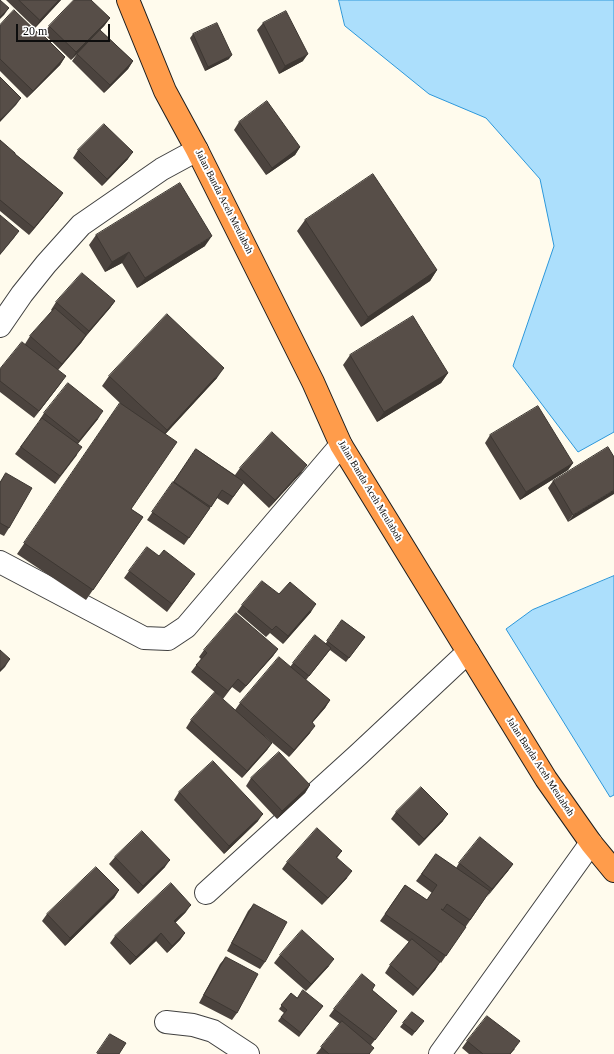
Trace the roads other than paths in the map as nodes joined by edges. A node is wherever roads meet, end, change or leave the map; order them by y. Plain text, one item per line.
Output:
1 (128, 0) edge
2 (197, 150) junction
3 (0, 326) edge
4 (341, 444) junction
5 (0, 562) edge
6 (468, 652) junction
7 (591, 843) junction
8 (614, 871) edge
9 (206, 893) dead end
10 (166, 1022) dead end
11 (248, 1054) edge
12 (440, 1054) edge

1 - 2 highway, Jalan Banda Aceh Meulaboh
2 - 3 street
2 - 4 highway, Jalan Banda Aceh Meulaboh
4 - 5 street
4 - 6 highway, Jalan Banda Aceh Meulaboh
6 - 7 highway, Jalan Banda Aceh Meulaboh
6 - 9 street
7 - 8 highway, Jalan Banda Aceh Meulaboh
7 - 12 street
10 - 11 street

